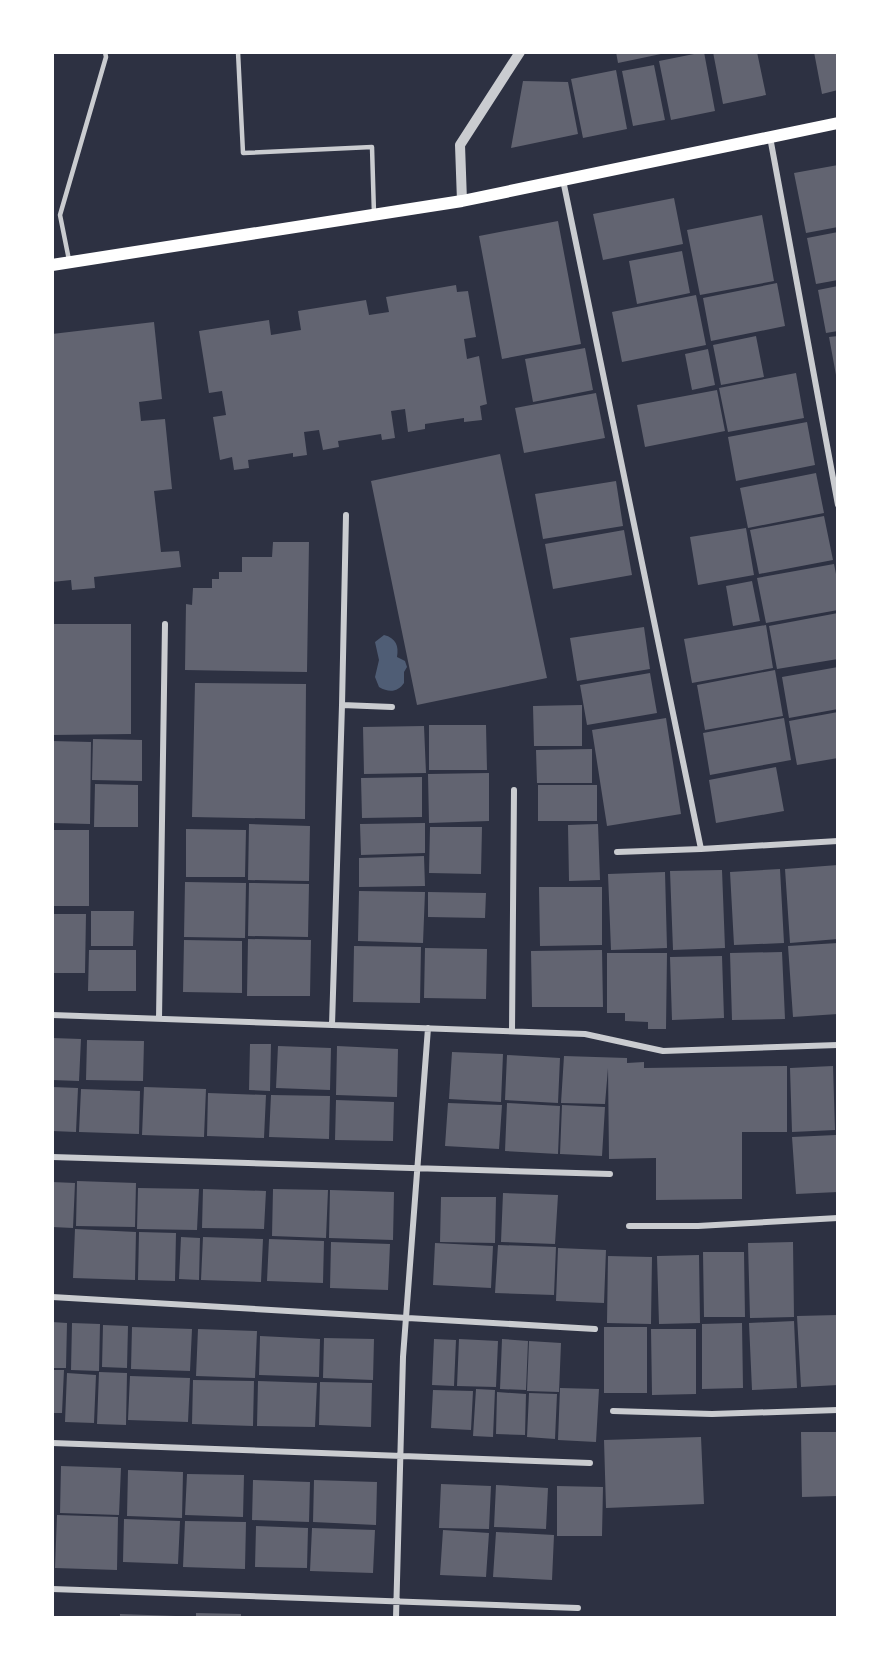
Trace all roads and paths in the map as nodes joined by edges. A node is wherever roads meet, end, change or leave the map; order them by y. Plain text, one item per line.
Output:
1 (105, 52) edge
2 (238, 52) edge
3 (520, 52) edge
4 (837, 123) edge
5 (770, 137) junction
6 (563, 180) junction
7 (462, 201) junction
8 (374, 214) junction
9 (70, 263) junction
10 (52, 265) edge
11 (837, 505) edge
12 (346, 515) dead end
13 (165, 624) dead end
14 (342, 705) junction
15 (392, 707) dead end
16 (514, 790) dead end
17 (837, 841) edge
18 (701, 849) junction
19 (617, 852) dead end
20 (52, 1015) edge
21 (159, 1019) junction
22 (332, 1025) junction
23 (428, 1028) junction
24 (512, 1031) junction
25 (837, 1045) edge
26 (52, 1157) edge
27 (416, 1168) junction
28 (610, 1174) dead end
29 (837, 1218) edge
30 (628, 1226) dead end
31 (52, 1297) edge
32 (405, 1318) junction
33 (595, 1329) dead end
34 (837, 1410) edge
35 (613, 1411) dead end
36 (52, 1443) edge
37 (400, 1456) junction
38 (590, 1463) dead end
39 (52, 1588) edge
40 (396, 1601) junction
41 (578, 1608) dead end
42 (396, 1617) edge

1 - 9 lane
2 - 8 lane
3 - 7 street
4 - 5 main road
5 - 6 main road
5 - 11 street
6 - 7 main road
6 - 18 street
7 - 8 main road
8 - 9 main road
9 - 10 main road
12 - 14 street
13 - 21 street
14 - 15 street
14 - 22 street
16 - 24 street
17 - 18 street
18 - 19 street
20 - 21 street
21 - 22 street
22 - 23 street
23 - 24 street
23 - 27 street
24 - 25 street
26 - 27 street
27 - 28 street
27 - 32 street
29 - 30 street
31 - 32 street
32 - 33 street
32 - 37 street
34 - 35 street
36 - 37 street
37 - 38 street
37 - 40 street
39 - 40 street
40 - 41 street
40 - 42 street

